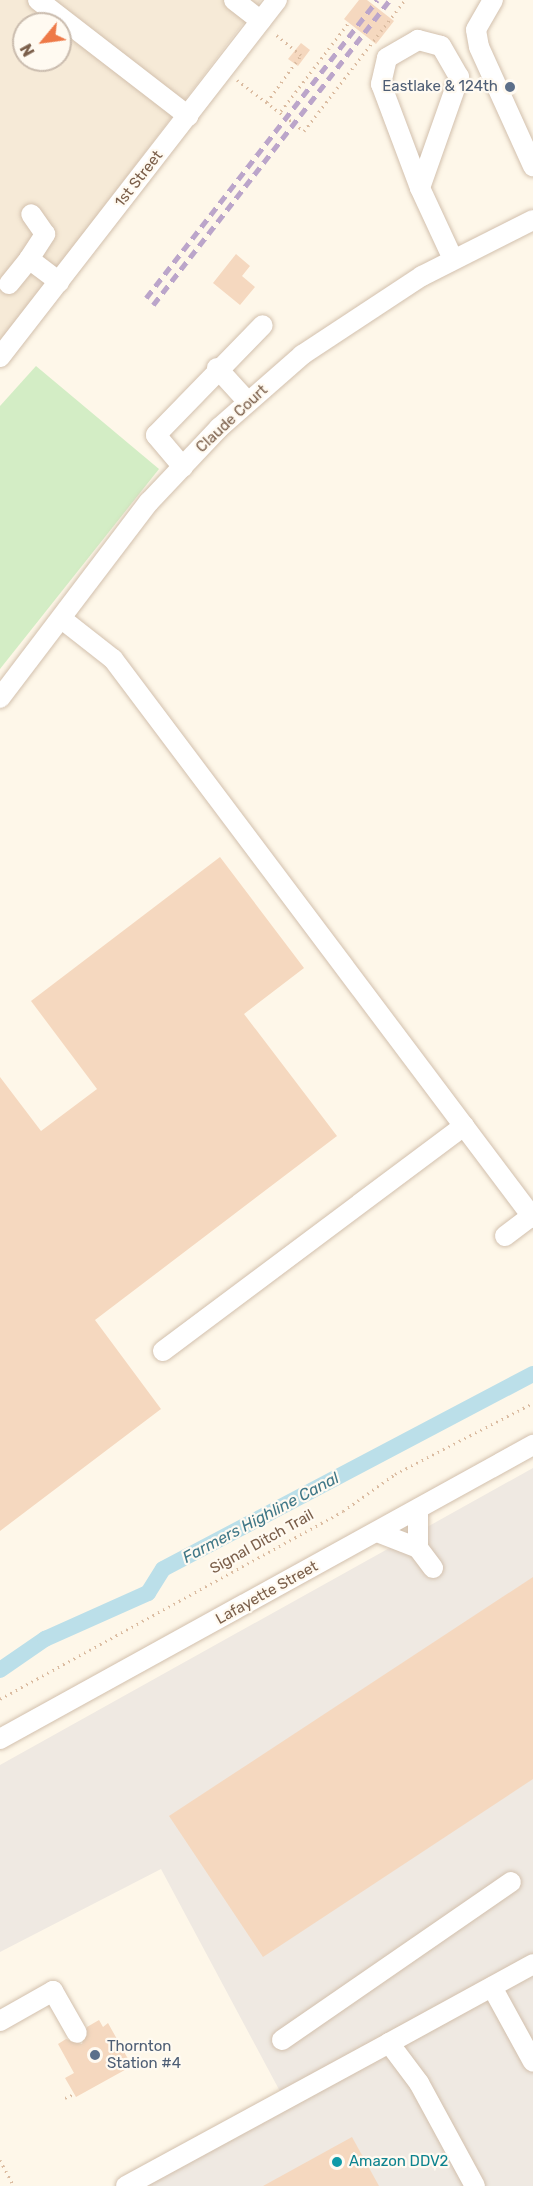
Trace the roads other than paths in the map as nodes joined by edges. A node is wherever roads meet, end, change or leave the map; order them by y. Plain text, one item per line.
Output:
1 (38, 0) edge
2 (234, 0) edge
3 (277, 0) edge
4 (493, 0) edge
5 (261, 21) junction
6 (188, 116) junction
7 (531, 156) edge
8 (420, 188) junction
9 (31, 214) dead end
10 (533, 220) edge
11 (29, 259) junction
12 (453, 259) junction
13 (59, 282) junction
14 (9, 284) dead end
15 (262, 326) dead end
16 (0, 357) edge
17 (217, 368) junction
18 (248, 402) junction
19 (183, 467) junction
20 (62, 619) junction
21 (0, 698) edge
22 (464, 1126) junction
23 (532, 1217) edge
24 (505, 1236) dead end
25 (163, 1351) dead end
26 (533, 1445) edge
27 (418, 1509) junction
28 (377, 1532) junction
29 (418, 1548) junction
30 (433, 1568) dead end
31 (0, 1739) edge
32 (511, 1882) dead end
33 (533, 1964) edge
34 (492, 1987) junction
35 (0, 2020) edge
36 (77, 2033) dead end
37 (282, 2040) dead end
38 (389, 2043) junction
39 (533, 2062) edge
40 (149, 2181) edge
41 (126, 2186) edge
42 (475, 2186) edge

1 - 6 street
2 - 5 street
3 - 5 street, 1st Street
4 - 7 street
5 - 6 street, 1st Street
6 - 13 street, 1st Street
8 - 8 street
8 - 12 street
9 - 11 street
10 - 12 street, Claude Court
11 - 13 street
11 - 14 street
12 - 18 street, Claude Court
13 - 16 street, 1st Street
15 - 17 street
17 - 18 street
17 - 19 street
18 - 19 street, Claude Court
19 - 20 street, Claude Court
20 - 21 street, Claude Court
20 - 22 street
22 - 23 street
22 - 25 street
23 - 24 street
26 - 27 street, Lafayette Street
27 - 28 street, Lafayette Street
27 - 29 street
28 - 29 street
28 - 31 street, Lafayette Street
29 - 30 street
32 - 37 street
33 - 34 street
34 - 38 street
34 - 39 street
35 - 36 street
38 - 40 street
38 - 42 street
40 - 41 street

